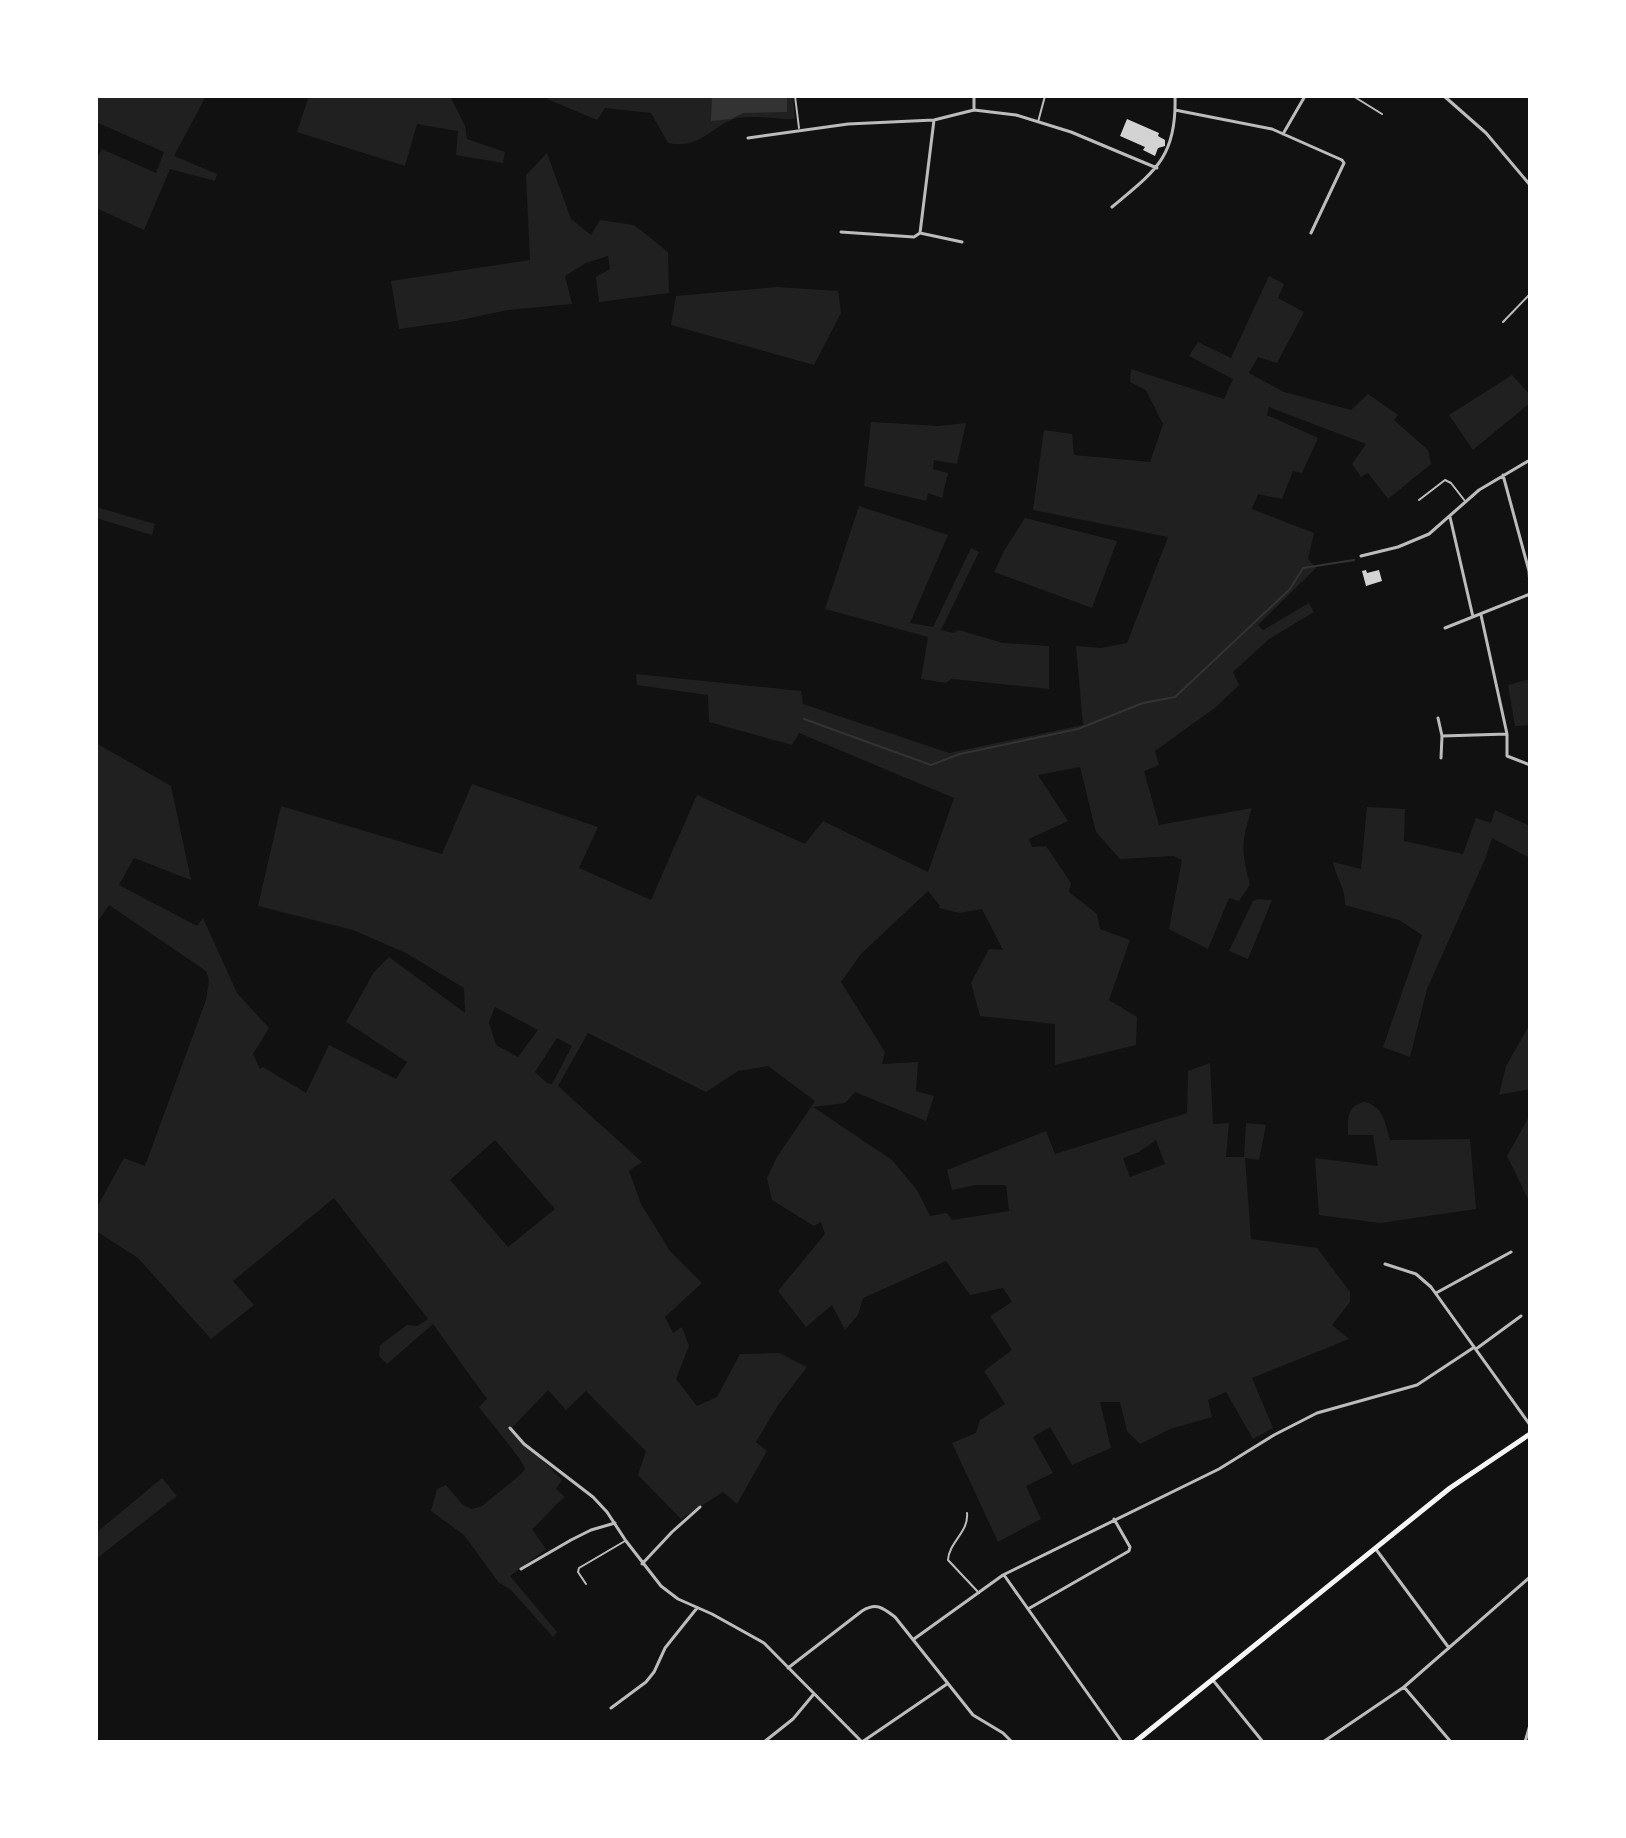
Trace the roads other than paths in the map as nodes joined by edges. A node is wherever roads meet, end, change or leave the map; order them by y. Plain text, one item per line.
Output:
1 (795, 96) edge
2 (974, 96) edge
3 (1045, 96) edge
4 (1175, 96) edge
5 (1305, 96) edge
6 (1353, 96) edge
7 (1444, 96) edge
8 (1451, 98) edge
9 (974, 110) junction
10 (1175, 110) junction
11 (1382, 114) dead end
12 (934, 120) junction
13 (1038, 122) junction
14 (800, 129) junction
15 (1283, 134) junction
16 (748, 138) dead end
17 (1157, 168) junction
18 (1530, 185) edge
19 (1112, 207) dead end
20 (841, 232) dead end
21 (920, 233) junction
22 (1311, 233) dead end
23 (962, 242) dead end
24 (1530, 294) edge
25 (1503, 322) dead end
26 (1530, 460) edge
27 (1503, 475) junction
28 (1419, 500) dead end
29 (1466, 502) junction
30 (1450, 517) junction
31 (1361, 556) dead end
32 (1530, 585) edge
33 (1530, 594) edge
34 (1481, 615) junction
35 (1473, 617) junction
36 (1445, 628) dead end
37 (1438, 718) dead end
38 (1507, 734) junction
39 (1442, 736) junction
40 (1441, 758) dead end
41 (1530, 765) edge
42 (1511, 1252) dead end
43 (1385, 1264) dead end
44 (1436, 1293) junction
45 (1521, 1316) dead end
46 (1474, 1349) junction
47 (1530, 1425) edge
48 (510, 1428) dead end
49 (1530, 1434) edge
50 (700, 1507) dead end
51 (967, 1513) dead end
52 (1114, 1519) junction
53 (615, 1523) junction
54 (626, 1541) junction
55 (1375, 1548) junction
56 (642, 1564) junction
57 (521, 1569) dead end
58 (1003, 1575) junction
59 (1530, 1577) edge
60 (586, 1584) dead end
61 (980, 1594) junction
62 (697, 1608) junction
63 (1027, 1609) junction
64 (914, 1639) junction
65 (1449, 1649) junction
66 (788, 1668) junction
67 (1212, 1679) junction
68 (947, 1684) junction
69 (1404, 1687) junction
70 (813, 1695) junction
71 (611, 1708) dead end
72 (1530, 1725) edge
73 (764, 1742) edge
74 (862, 1742) edge
75 (1012, 1742) edge
76 (1122, 1742) edge
77 (1135, 1742) edge
78 (1263, 1742) edge
79 (1323, 1742) edge
80 (1451, 1742) edge
81 (1525, 1742) edge

1 - 14 lane
2 - 9 street
3 - 13 lane
4 - 10 street
5 - 15 street
6 - 11 lane
7 - 8 street
8 - 18 street
9 - 12 street
9 - 13 street
10 - 15 street
10 - 17 street
12 - 14 street
12 - 21 street
13 - 17 street
14 - 16 street
15 - 22 street
17 - 19 street
20 - 21 street
21 - 23 street
24 - 25 lane
26 - 27 street
27 - 29 street
27 - 32 street
28 - 29 lane
29 - 30 street
30 - 31 street
30 - 35 street
33 - 34 street
34 - 35 street
34 - 38 street
35 - 36 street
37 - 39 street
38 - 39 street
38 - 41 street
39 - 40 street
42 - 44 street
43 - 44 street
44 - 46 street
45 - 46 street
46 - 47 street
46 - 52 street
48 - 53 street
49 - 55 main road
50 - 56 street
51 - 61 lane
52 - 58 street
52 - 63 street
53 - 54 street
53 - 57 street
54 - 56 street
54 - 60 lane
55 - 65 street
55 - 67 main road
56 - 62 street
58 - 61 street
58 - 63 street
59 - 65 street
61 - 64 street
62 - 66 street
62 - 71 street
63 - 76 street
64 - 66 street
64 - 68 street
65 - 69 street
66 - 70 street
67 - 77 main road
67 - 78 street
68 - 74 street
68 - 75 street
69 - 79 street
69 - 80 street
70 - 73 street
70 - 74 street
72 - 81 street

